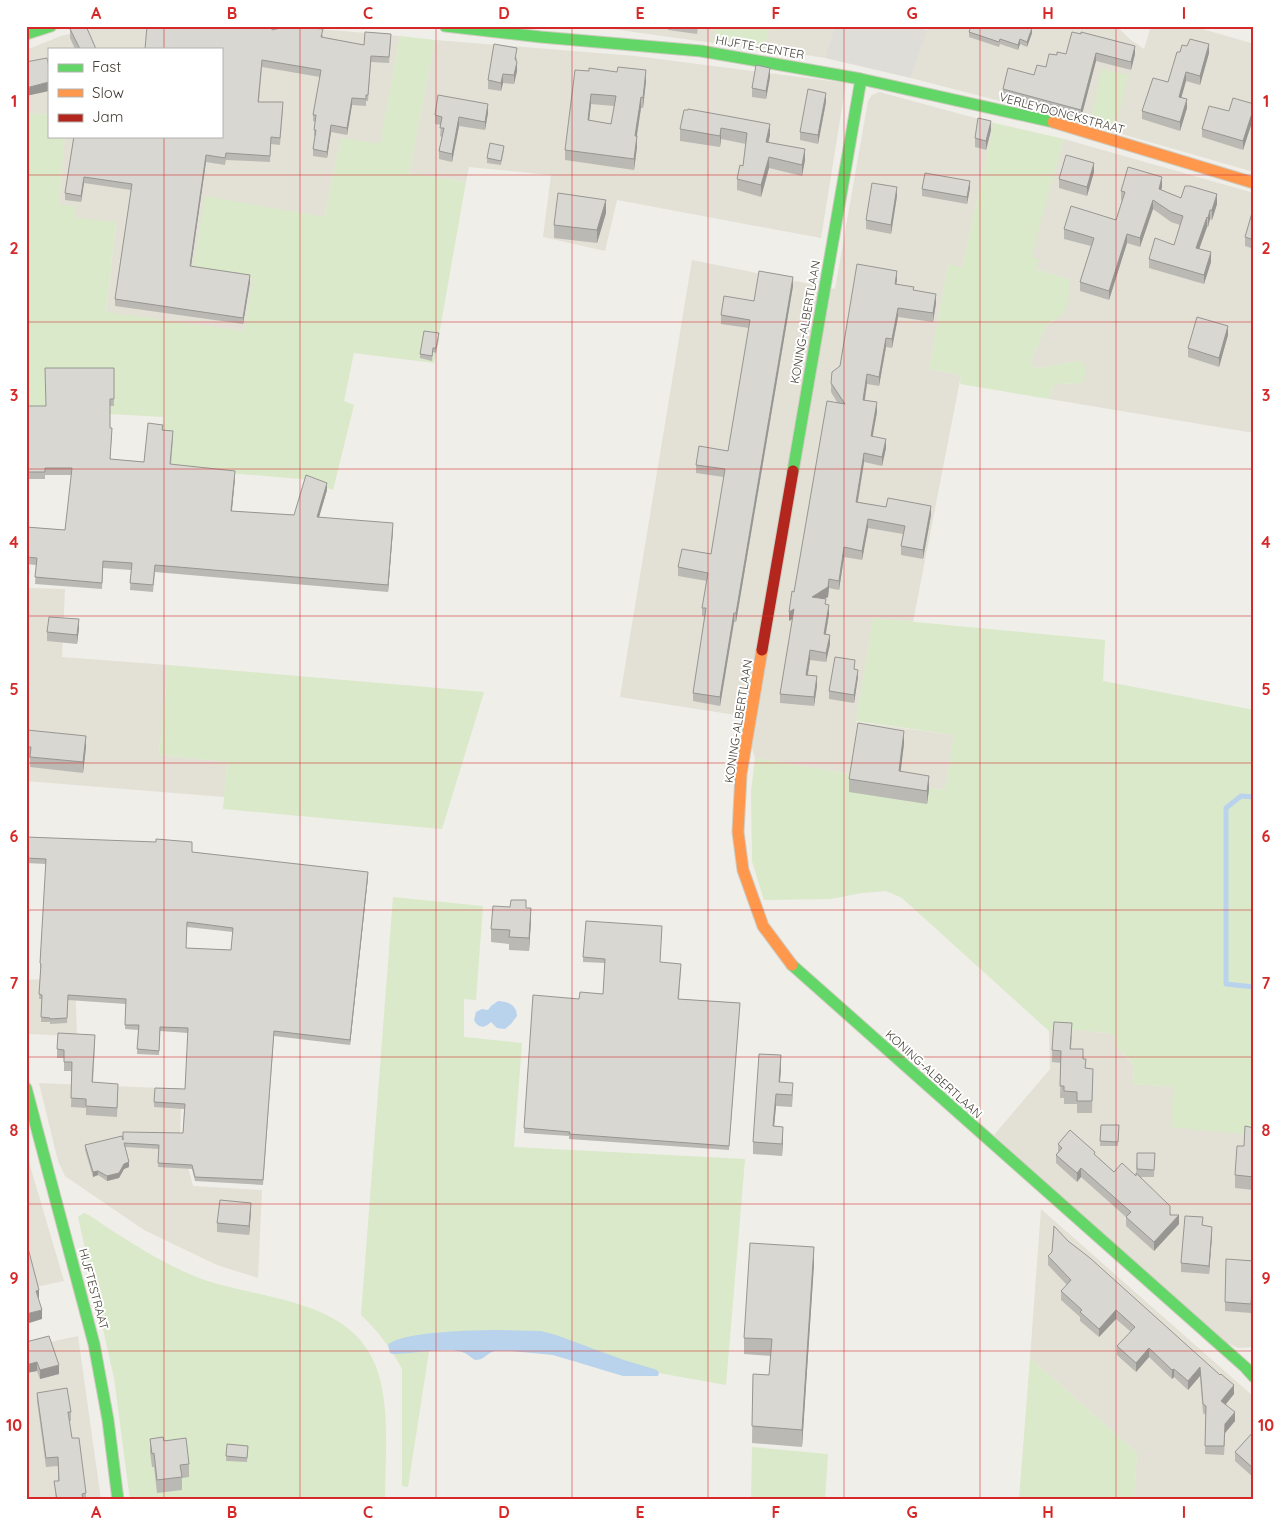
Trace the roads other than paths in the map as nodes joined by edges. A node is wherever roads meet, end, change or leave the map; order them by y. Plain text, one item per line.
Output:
1 (51, 26) edge
2 (445, 26) edge
3 (26, 34) edge
4 (861, 79) junction
5 (1254, 184) edge
6 (26, 1088) edge
7 (1254, 1377) edge
8 (118, 1500) edge

1 - 3 street
2 - 4 street, HIJFTE-CENTER
4 - 5 street, VERLEYDONCKSTRAAT
4 - 7 street, KONING-ALBERTLAAN
6 - 8 street, HIJFTESTRAAT

